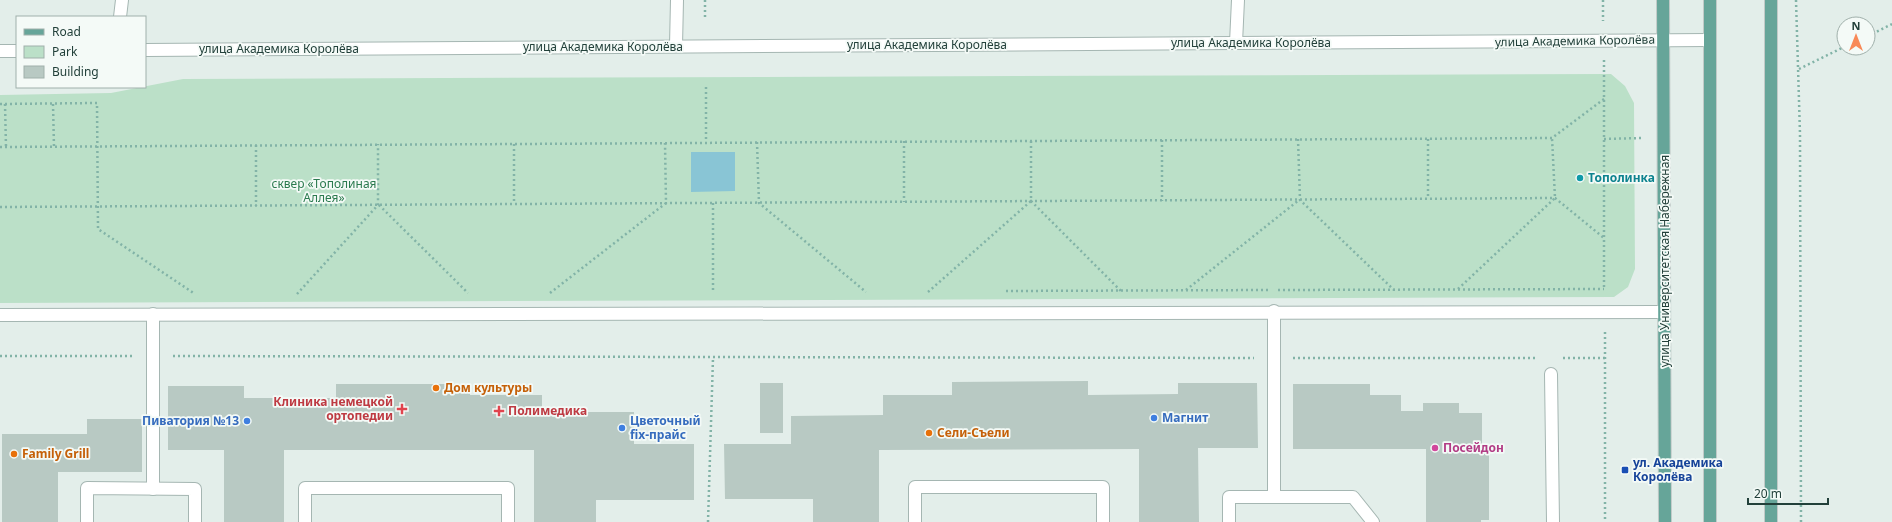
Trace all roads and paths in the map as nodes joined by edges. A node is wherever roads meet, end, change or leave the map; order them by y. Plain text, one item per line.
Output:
1 (122, 0) edge
2 (677, 0) edge
3 (705, 0) edge
4 (1238, 0) edge
5 (1663, 0) edge
6 (1710, 0) edge
7 (1771, 0) edge
8 (1796, 0) edge
9 (120, 16) edge
10 (705, 17) dead end
11 (1892, 24) edge
12 (1876, 32) edge
13 (1663, 40) junction
14 (1710, 40) junction
15 (1236, 43) junction
16 (676, 46) junction
17 (146, 50) edge
18 (0, 51) edge
19 (16, 51) edge
20 (1836, 51) edge
21 (1799, 69) junction
22 (1604, 81) dead end
23 (706, 87) dead end
24 (1604, 99) junction
25 (0, 104) edge
26 (5, 104) junction
27 (53, 104) junction
28 (1552, 138) junction
29 (1642, 138) dead end
30 (1298, 139) junction
31 (1428, 139) junction
32 (1604, 139) junction
33 (1162, 140) junction
34 (904, 141) junction
35 (1031, 141) junction
36 (757, 142) junction
37 (665, 143) junction
38 (706, 143) junction
39 (378, 144) junction
40 (514, 144) junction
41 (256, 145) junction
42 (97, 146) junction
43 (0, 147) edge
44 (6, 147) junction
45 (54, 147) junction
46 (1554, 198) junction
47 (1428, 199) junction
48 (1300, 200) junction
49 (1032, 201) junction
50 (1162, 201) junction
51 (904, 202) junction
52 (666, 203) junction
53 (713, 203) junction
54 (759, 203) junction
55 (514, 204) junction
56 (378, 205) junction
57 (256, 206) junction
58 (0, 207) edge
59 (98, 207) junction
60 (1604, 238) junction
61 (1394, 290) dead end
62 (1457, 290) dead end
63 (1121, 291) dead end
64 (1185, 291) dead end
65 (713, 292) dead end
66 (866, 292) dead end
67 (928, 292) dead end
68 (468, 293) dead end
69 (550, 293) dead end
70 (196, 294) dead end
71 (297, 294) dead end
72 (1274, 311) junction
73 (1605, 312) junction
74 (1664, 312) junction
75 (153, 314) junction
76 (0, 315) edge
77 (0, 356) edge
78 (153, 356) junction
79 (713, 358) junction
80 (1274, 358) junction
81 (1542, 358) dead end
82 (1558, 358) dead end
83 (1605, 358) junction
84 (1552, 374) dead end
85 (153, 489) junction
86 (1274, 497) junction
87 (87, 522) edge
88 (195, 522) edge
89 (305, 522) edge
90 (508, 522) edge
91 (708, 522) edge
92 (915, 522) edge
93 (1104, 522) edge
94 (1229, 522) edge
95 (1373, 522) edge
96 (1553, 522) edge
97 (1606, 522) edge
98 (1665, 522) edge
99 (1710, 522) edge
100 (1771, 522) edge
101 (1801, 522) edge

1 - 9 street
2 - 16 street
3 - 10 path
4 - 15 street
5 - 13 main road, улица Университетская Набережная
6 - 14 main road
7 - 100 main road
8 - 21 path
11 - 12 path
13 - 14 street, улица Академика Королёва
13 - 15 street, улица Академика Королёва
13 - 74 main road, улица Университетская Набережная
14 - 99 main road
15 - 16 street, улица Академика Королёва
16 - 17 street, улица Академика Королёва
18 - 19 street
20 - 21 path
21 - 101 path
22 - 24 path
23 - 38 path
24 - 28 path
24 - 32 path
25 - 26 path
26 - 27 path
26 - 44 path
27 - 42 path
27 - 45 path
28 - 31 path
28 - 46 path
29 - 32 path
30 - 31 path
30 - 33 path
30 - 48 path
31 - 47 path
32 - 60 path
33 - 35 path
33 - 50 path
34 - 35 path
34 - 36 path
34 - 51 path
35 - 49 path
36 - 38 path
36 - 54 path
37 - 38 path
37 - 40 path
37 - 52 path
39 - 40 path
39 - 41 path
39 - 56 path
40 - 55 path
41 - 42 path
41 - 57 path
42 - 45 path
42 - 59 path
43 - 44 path
44 - 45 path
46 - 47 path
46 - 60 path
46 - 62 path
47 - 48 path
48 - 50 path
48 - 61 path
48 - 64 path
49 - 50 path
49 - 51 path
49 - 63 path
49 - 67 path
51 - 54 path
52 - 53 path
52 - 55 path
52 - 69 path
53 - 54 path
53 - 65 path
54 - 66 path
55 - 56 path
56 - 57 path
56 - 68 path
56 - 71 path
57 - 59 path
58 - 59 path
59 - 70 path
60 - 73 path
72 - 73 street
72 - 75 street
72 - 80 street
73 - 74 street
73 - 83 path
74 - 98 main road, улица Университетская Набережная
75 - 76 street
75 - 78 street
77 - 78 path
78 - 79 path
78 - 85 street
79 - 80 path
79 - 91 path
80 - 81 path
80 - 86 street
82 - 83 path
83 - 97 path
84 - 96 street
85 - 87 street
85 - 88 street
86 - 94 street
86 - 95 street
89 - 90 street
92 - 93 street

